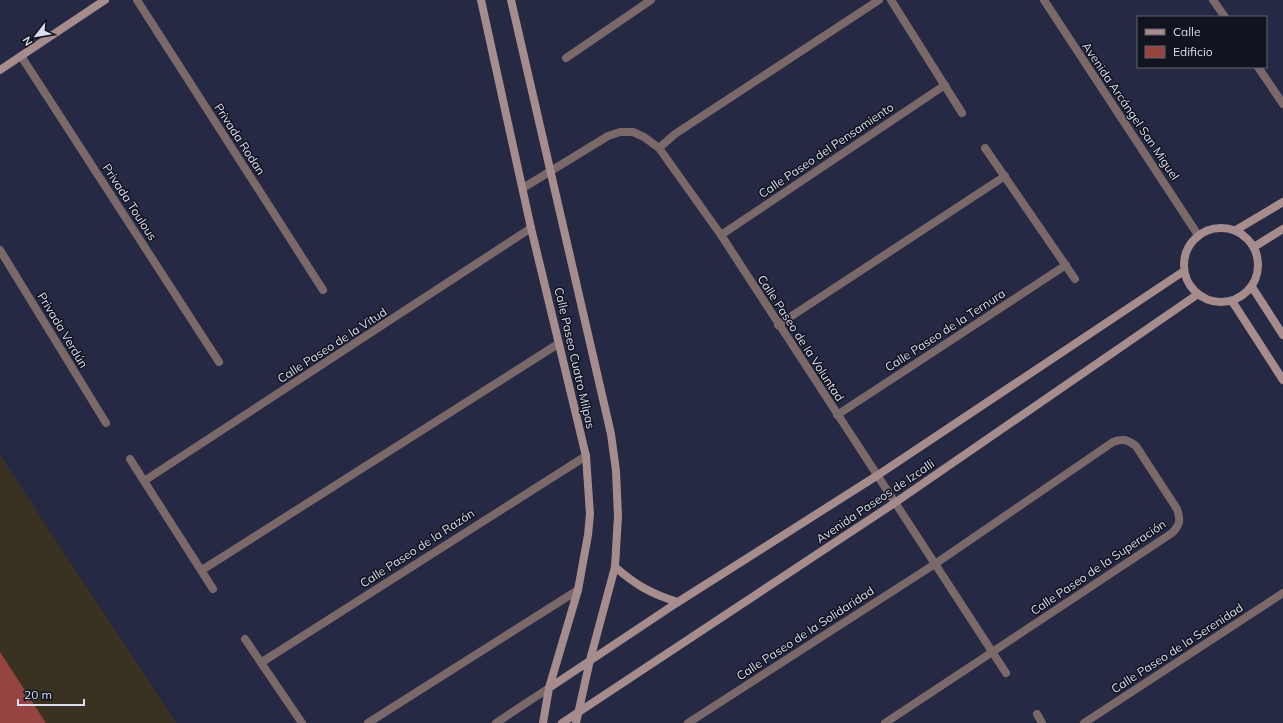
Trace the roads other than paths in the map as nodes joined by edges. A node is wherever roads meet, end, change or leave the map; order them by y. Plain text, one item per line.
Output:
1 (105, 0) edge
2 (137, 0) edge
3 (481, 0) edge
4 (511, 0) edge
5 (651, 0) edge
6 (879, 0) edge
7 (891, 0) edge
8 (1044, 0) edge
9 (1213, 0) edge
10 (1223, 16) edge
11 (21, 56) junction
12 (566, 58) dead end
13 (1259, 68) edge
14 (0, 70) edge
15 (945, 85) junction
16 (1283, 104) edge
17 (962, 113) dead end
18 (659, 148) junction
19 (985, 148) dead end
20 (550, 170) junction
21 (1005, 176) junction
22 (524, 188) junction
23 (1283, 202) edge
24 (531, 228) junction
25 (1283, 229) edge
26 (1236, 230) junction
27 (721, 235) junction
28 (1198, 235) junction
29 (1254, 247) junction
30 (0, 250) edge
31 (1066, 265) junction
32 (1184, 271) junction
33 (1075, 279) dead end
34 (1252, 287) junction
35 (323, 290) dead end
36 (1198, 294) junction
37 (1232, 301) junction
38 (778, 325) junction
39 (1283, 335) edge
40 (558, 344) junction
41 (219, 362) dead end
42 (1283, 380) edge
43 (837, 415) junction
44 (106, 423) dead end
45 (586, 456) junction
46 (130, 460) dead end
47 (878, 475) junction
48 (144, 481) junction
49 (896, 502) junction
50 (935, 564) junction
51 (615, 567) junction
52 (202, 570) junction
53 (213, 589) dead end
54 (578, 590) junction
55 (1283, 593) edge
56 (678, 602) junction
57 (244, 639) dead end
58 (993, 653) junction
59 (590, 660) junction
60 (262, 662) junction
61 (1006, 673) dead end
62 (549, 688) junction
63 (578, 710) junction
64 (1037, 714) dead end
65 (302, 723) edge
66 (368, 723) edge
67 (496, 723) edge
68 (543, 723) edge
69 (562, 723) edge
70 (576, 723) edge
71 (688, 723) edge
72 (885, 723) edge
73 (1042, 723) edge
74 (1084, 723) edge

1 - 11 street
2 - 35 street, Privada Rodan
3 - 22 street, Calle Paseo Cuatro Milpas
4 - 20 street, Calle Paseo Cuatro Milpas
5 - 12 street
6 - 18 street
7 - 15 street
8 - 28 street, Avenida Arcángel San Miguel
9 - 10 street
11 - 14 street
11 - 41 street, Privada Toulous
13 - 16 street
15 - 17 street
15 - 27 street, Calle Paseo del Pensamiento
18 - 20 street, Calle Paseo de la Voluntad
18 - 27 street, Calle Paseo de la Voluntad
19 - 21 street
20 - 22 street, Calle Paseo de la Voluntad
20 - 51 street, Calle Paseo Cuatro Milpas
21 - 31 street
21 - 38 street
22 - 24 street, Calle Paseo Cuatro Milpas
23 - 26 street
24 - 40 street, Calle Paseo Cuatro Milpas
24 - 48 street, Calle Paseo de la Vitud
25 - 29 street
26 - 28 street
26 - 29 street
27 - 38 street, Calle Paseo de la Voluntad
28 - 32 street
29 - 34 street
30 - 44 street, Privada Verdún
31 - 33 street
31 - 43 street, Calle Paseo de la Ternura
32 - 36 street
32 - 47 street, Avenida Paseos de Izcalli
34 - 37 street
34 - 39 street
36 - 37 street
36 - 49 street, Avenida Paseos de Izcalli
37 - 42 street
38 - 43 street, Calle Paseo de la Voluntad
40 - 45 street, Calle Paseo Cuatro Milpas
40 - 52 street
43 - 47 street, Calle Paseo de la Voluntad
45 - 54 street, Calle Paseo Cuatro Milpas
45 - 60 street, Calle Paseo de la Razón
46 - 48 street
47 - 49 street, Calle Paseo de la Voluntad
47 - 56 street, Avenida Paseos de Izcalli
48 - 52 street
49 - 50 street, Calle Paseo de la Voluntad
49 - 63 street, Avenida Paseos de Izcalli
50 - 58 street, Calle Paseo de la Voluntad
50 - 58 street, Calle Paseo de la Superación
50 - 71 street, Calle Paseo de la Solidaridad
51 - 56 street
51 - 59 street, Calle Paseo Cuatro Milpas
52 - 53 street
54 - 62 street, Calle Paseo Cuatro Milpas
54 - 66 street
55 - 74 street, Calle Paseo de la Serenidad
56 - 59 street, Avenida Paseos de Izcalli
57 - 60 street
58 - 61 street, Calle Paseo de la Voluntad
58 - 72 street
59 - 62 street, Avenida Paseos de Izcalli
59 - 63 street, Calle Paseo Cuatro Milpas
60 - 65 street
62 - 67 street
62 - 68 street, Calle Paseo Cuatro Milpas
63 - 69 street, Avenida Paseos de Izcalli
63 - 70 street, Calle Paseo Cuatro Milpas
64 - 73 street

